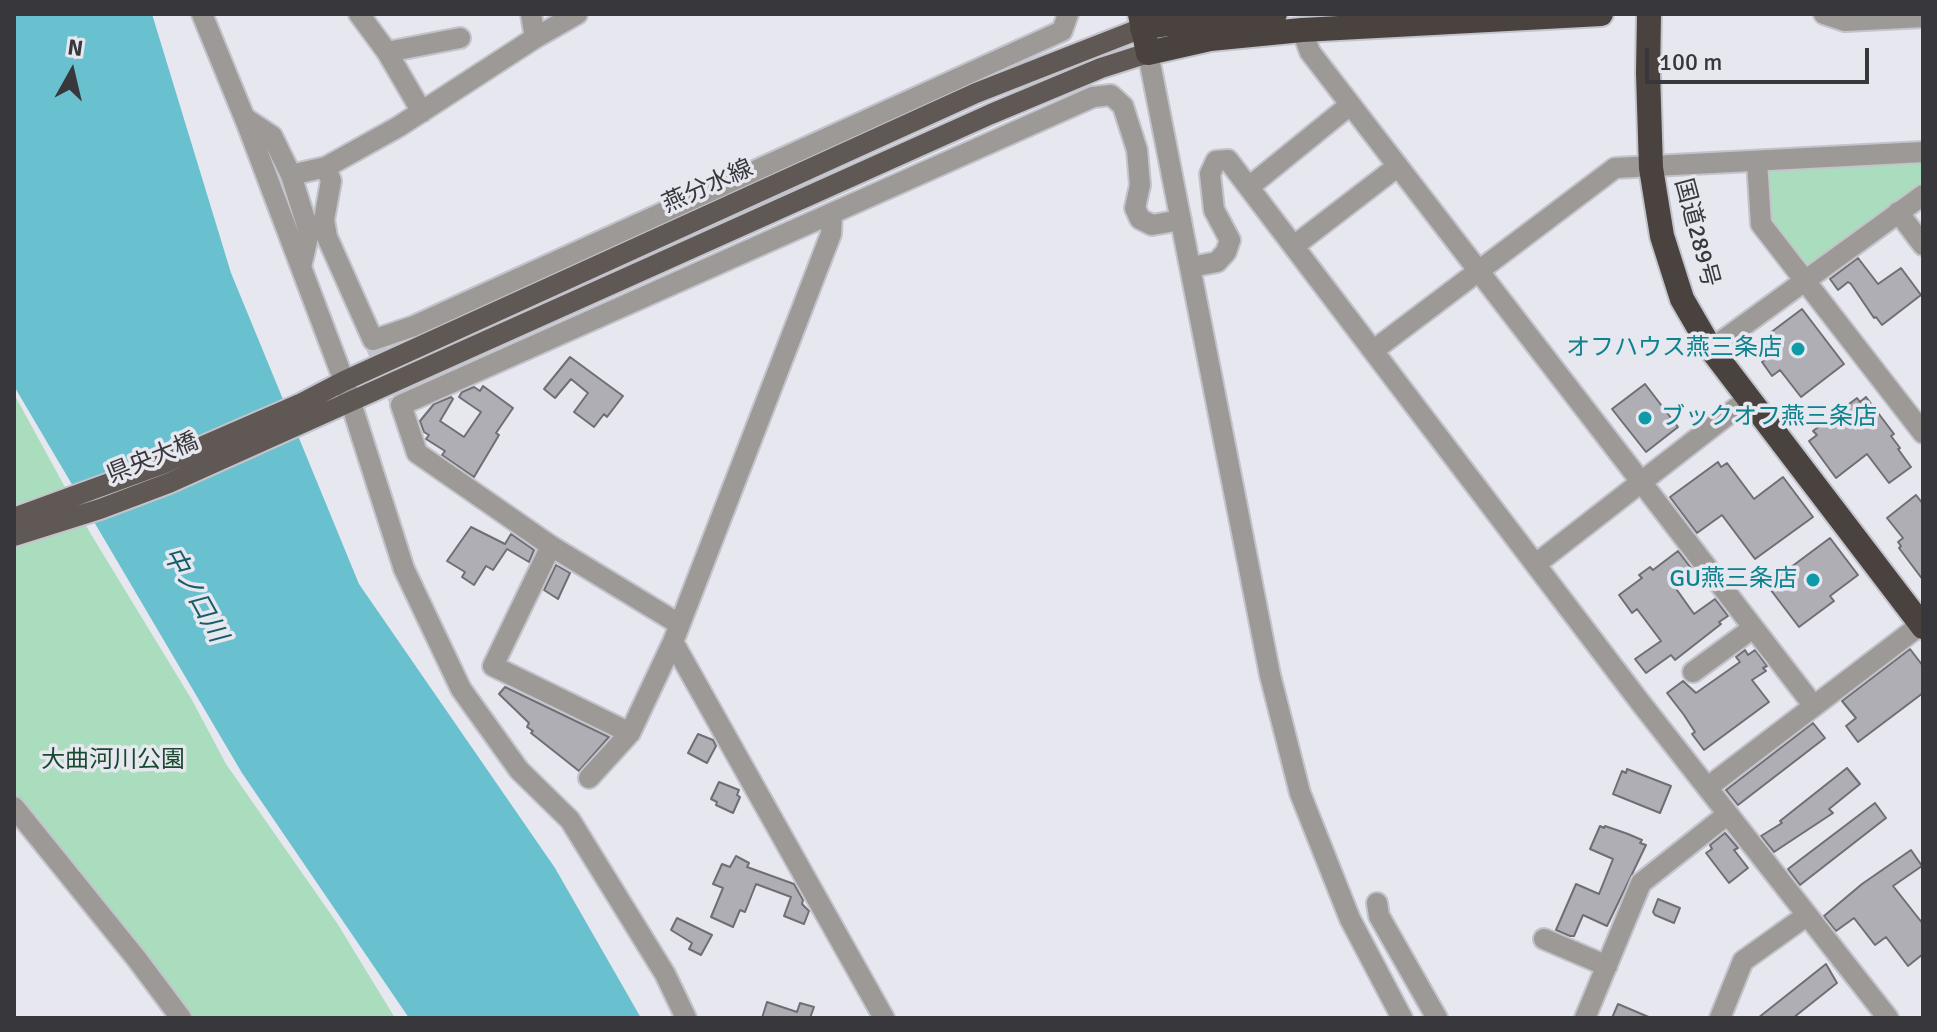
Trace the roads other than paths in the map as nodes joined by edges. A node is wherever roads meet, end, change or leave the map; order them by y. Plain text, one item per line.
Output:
1 (202, 14) edge
2 (359, 14) edge
3 (531, 14) edge
4 (577, 14) edge
5 (1068, 14) edge
6 (1275, 14) edge
7 (1601, 14) edge
8 (1649, 14) edge
9 (1824, 14) edge
10 (1923, 17) edge
11 (1141, 21) edge
12 (1302, 30) junction
13 (460, 38) dead end
14 (535, 38) junction
15 (387, 52) junction
16 (1148, 53) junction
17 (1350, 105) junction
18 (422, 112) junction
19 (245, 118) junction
20 (1923, 152) edge
21 (1757, 161) junction
22 (1398, 166) junction
23 (326, 167) junction
24 (1651, 168) junction
25 (291, 175) junction
26 (1249, 187) junction
27 (1923, 195) edge
28 (1898, 212) junction
29 (832, 213) junction
30 (1181, 220) junction
31 (1923, 245) edge
32 (1294, 246) junction
33 (301, 267) junction
34 (1191, 267) junction
35 (1479, 272) junction
36 (1805, 280) junction
37 (1711, 349) junction
38 (1374, 350) junction
39 (344, 381) junction
40 (1748, 399) junction
41 (350, 403) junction
42 (304, 412) junction
43 (1923, 433) edge
44 (1640, 483) junction
45 (14, 518) edge
46 (14, 536) edge
47 (551, 546) junction
48 (1536, 564) junction
49 (1922, 625) edge
50 (1753, 628) junction
51 (676, 633) junction
52 (1693, 672) dead end
53 (1813, 705) junction
54 (630, 733) junction
55 (589, 778) dead end
56 (1708, 787) junction
57 (14, 807) edge
58 (1728, 814) junction
59 (1377, 903) dead end
60 (1806, 916) junction
61 (1544, 939) dead end
62 (1607, 966) junction
63 (181, 1018) edge
64 (686, 1018) edge
65 (884, 1018) edge
66 (1402, 1018) edge
67 (1437, 1018) edge
68 (1585, 1018) edge
69 (1720, 1018) edge
70 (1888, 1018) edge

1 - 19 street
2 - 15 street
3 - 14 street
4 - 14 street
5 - 23 street
6 - 11 highway
7 - 12 highway
8 - 24 highway, 国道289号
9 - 10 street
11 - 16 highway
11 - 39 main road, 燕分水線
12 - 16 highway
12 - 17 street
13 - 15 street
14 - 18 street
15 - 18 street
16 - 30 street
16 - 41 main road, 燕分水線
17 - 22 street
17 - 26 street
18 - 23 street
19 - 25 street
19 - 33 street
20 - 21 street
21 - 24 street
21 - 36 street
22 - 32 street
22 - 35 street
23 - 25 street
24 - 35 street
24 - 37 highway, 国道289号
25 - 33 street
26 - 32 street
26 - 34 street
27 - 28 street
28 - 31 street
28 - 36 street
29 - 30 street
29 - 47 street
29 - 51 street
30 - 34 street
32 - 38 street
33 - 39 street
34 - 66 street
35 - 38 street
35 - 44 street
36 - 37 street
36 - 43 street
37 - 40 highway, 国道289号
38 - 48 street
39 - 41 street
39 - 42 main road, 燕分水線
40 - 44 street
40 - 49 highway, 国道289号
41 - 42 main road, 燕分水線
41 - 64 street
42 - 45 main road, 県央大橋
42 - 46 main road, 県央大橋
44 - 48 street
44 - 50 street
47 - 51 street
47 - 54 street
48 - 56 street
49 - 53 street
50 - 52 street
50 - 53 street
51 - 54 street
51 - 65 street
53 - 56 street
54 - 55 street
56 - 58 street
57 - 63 street
58 - 60 street
58 - 62 street
59 - 67 street
60 - 69 street
60 - 70 street
61 - 62 street
62 - 68 street

